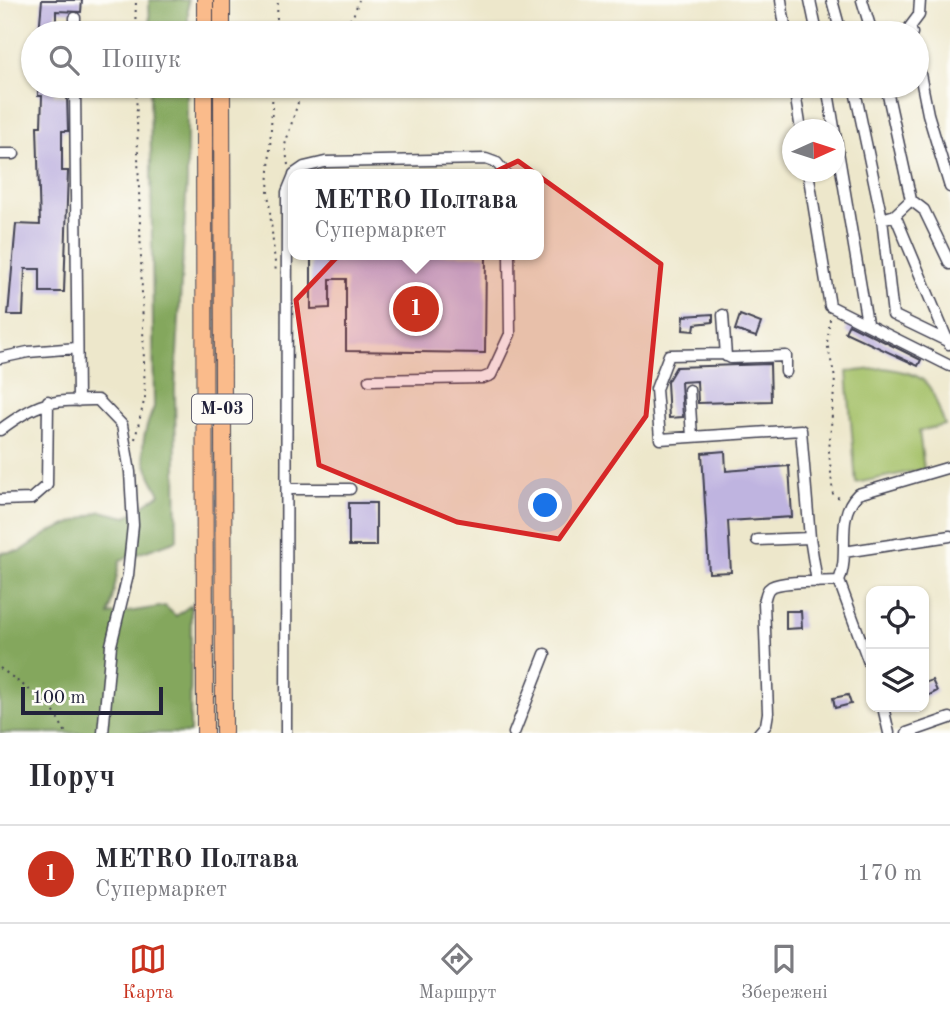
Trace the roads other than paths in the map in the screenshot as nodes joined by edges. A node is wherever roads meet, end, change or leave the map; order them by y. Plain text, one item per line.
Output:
1 (205, 0) edge
2 (222, 0) edge
3 (780, 0) edge
4 (810, 0) edge
5 (832, 0) edge
6 (862, 0) edge
7 (920, 0) edge
8 (205, 21) edge
9 (222, 21) edge
10 (784, 21) edge
11 (814, 21) edge
12 (838, 21) edge
13 (868, 21) edge
14 (914, 21) edge
15 (75, 98) edge
16 (204, 98) edge
17 (222, 98) edge
18 (796, 98) edge
19 (829, 98) edge
20 (857, 98) edge
21 (889, 98) edge
22 (925, 98) edge
23 (799, 119) edge
24 (0, 154) edge
25 (14, 154) dead end
26 (333, 168) edge
27 (305, 169) edge
28 (502, 169) edge
29 (810, 182) edge
30 (950, 187) edge
31 (288, 190) edge
32 (911, 200) junction
33 (895, 215) junction
34 (882, 219) junction
35 (509, 260) edge
36 (950, 264) edge
37 (723, 314) dead end
38 (867, 323) junction
39 (950, 344) edge
40 (77, 348) junction
41 (726, 356) junction
42 (0, 358) edge
43 (950, 366) edge
44 (786, 372) dead end
45 (369, 380) dead end
46 (690, 390) dead end
47 (48, 401) junction
48 (78, 401) junction
49 (0, 429) edge
50 (692, 437) junction
51 (950, 467) edge
52 (287, 489) junction
53 (350, 489) dead end
54 (0, 500) edge
55 (950, 536) edge
56 (810, 538) junction
57 (757, 540) dead end
58 (844, 552) junction
59 (839, 581) junction
60 (817, 582) junction
61 (545, 654) dead end
62 (866, 654) edge
63 (224, 710) junction
64 (884, 712) edge
65 (950, 718) edge
66 (103, 733) edge
67 (205, 733) edge
68 (224, 733) edge
69 (232, 733) edge
70 (286, 733) edge
71 (514, 733) edge
72 (759, 733) edge
73 (889, 733) edge
74 (907, 733) edge

1 - 8 highway
2 - 9 highway
3 - 10 street
4 - 11 street
5 - 12 street
6 - 13 street
7 - 14 street
15 - 40 street
16 - 67 highway, М-03
17 - 63 highway, М-03
18 - 23 street
19 - 38 street
20 - 34 street
21 - 32 street
22 - 30 street
24 - 25 street
26 - 27 street
26 - 28 street
29 - 38 street
31 - 52 street
32 - 33 street
32 - 36 street
33 - 34 street
33 - 39 street
34 - 39 street
35 - 45 street
37 - 41 street
38 - 43 street
40 - 42 street
40 - 48 street
41 - 44 street
41 - 50 street
46 - 50 street
47 - 48 street
47 - 49 street
47 - 54 street
48 - 66 street
50 - 56 street
51 - 58 street
52 - 53 street
52 - 70 street
55 - 58 street
56 - 57 street
56 - 60 street
58 - 59 street
59 - 60 street
59 - 62 street
60 - 72 street
61 - 71 street
63 - 68 highway, М-03
63 - 69 street
64 - 73 street
65 - 74 street

